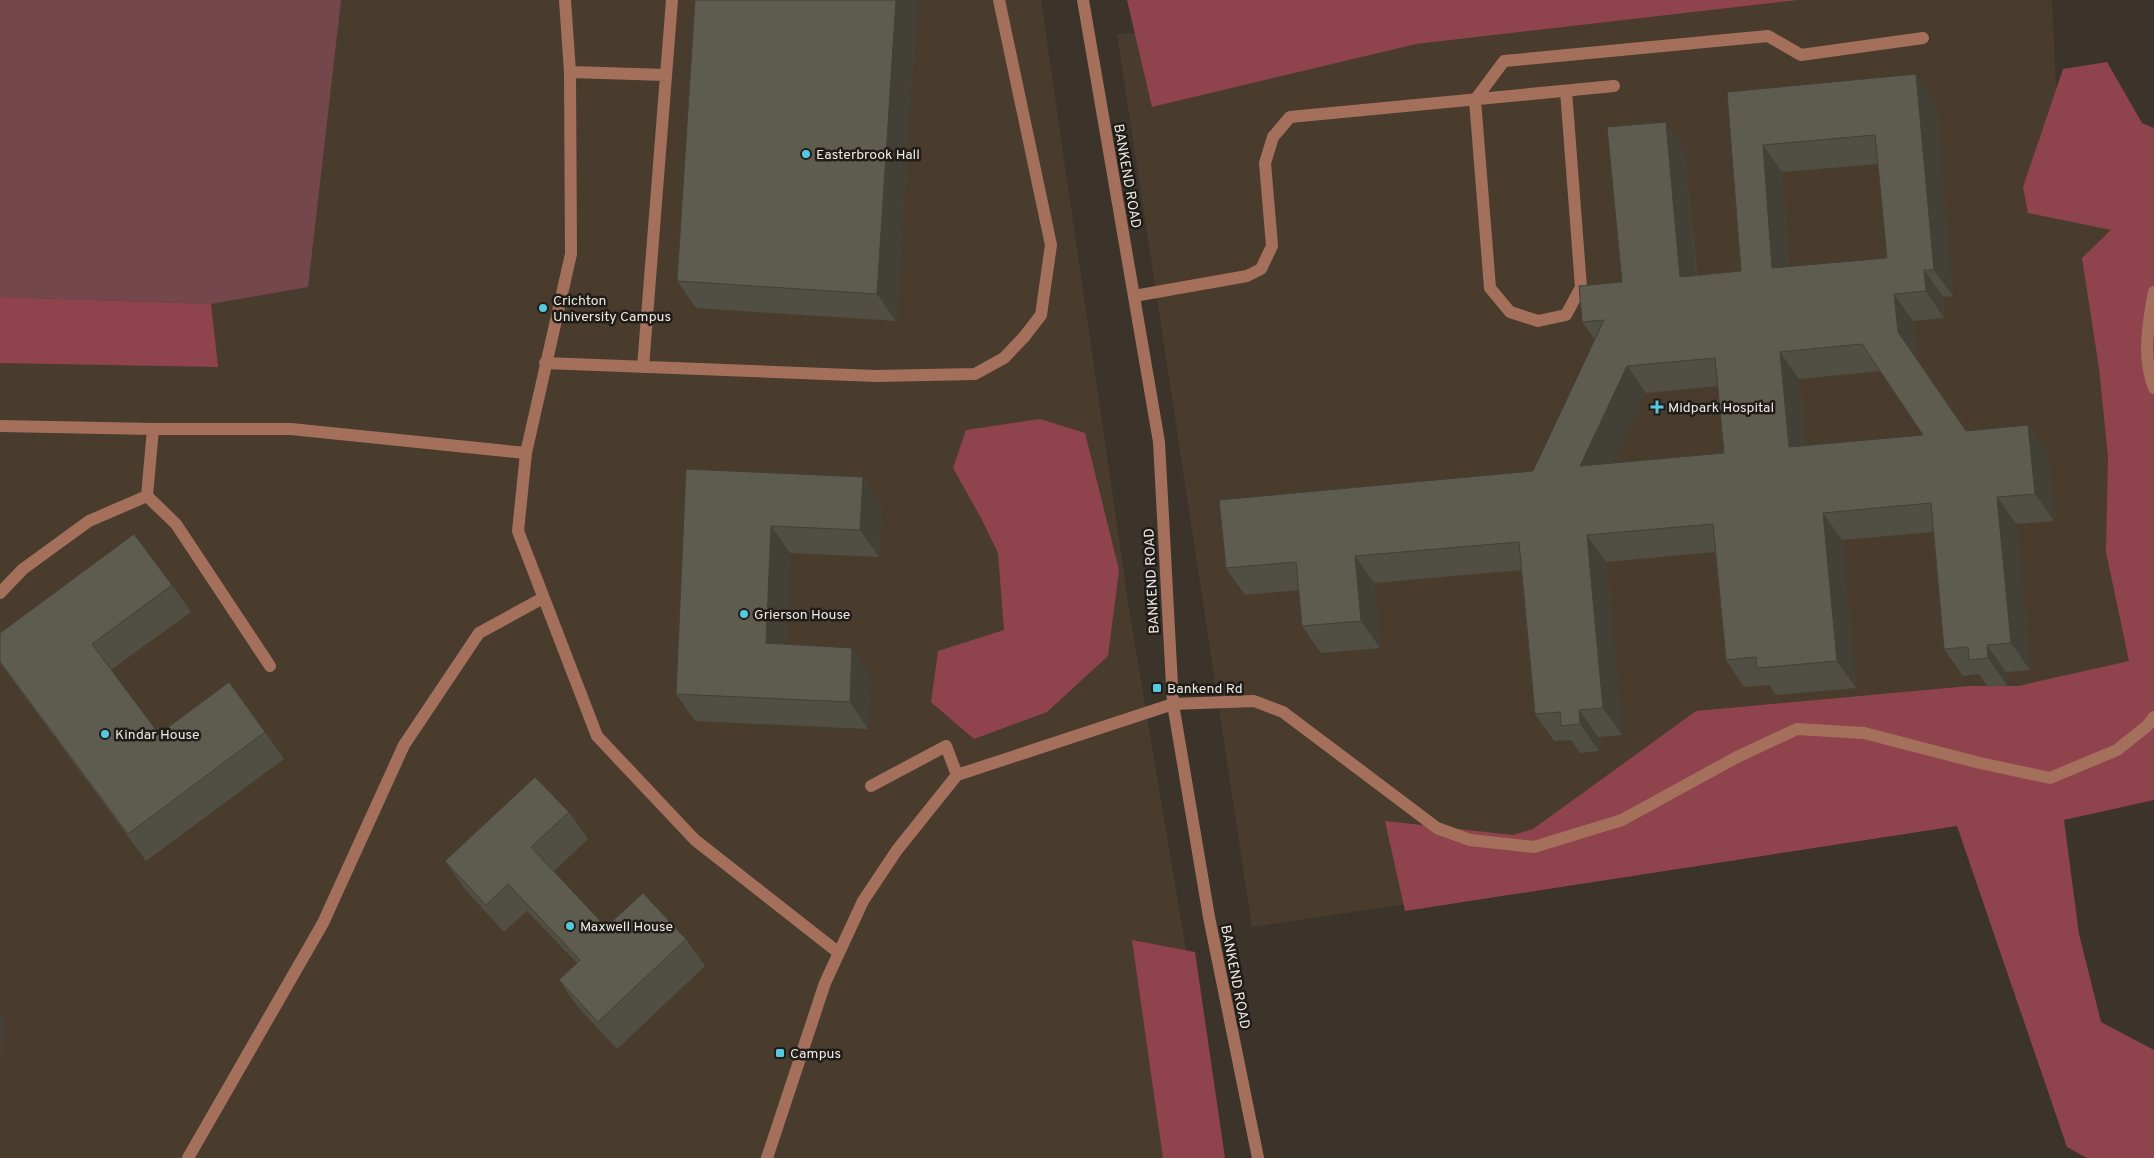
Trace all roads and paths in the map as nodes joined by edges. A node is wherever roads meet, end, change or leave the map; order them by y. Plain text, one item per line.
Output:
1 (565, 0) edge
2 (672, 0) edge
3 (999, 0) edge
4 (1083, 0) edge
5 (1923, 38) dead end
6 (570, 72) junction
7 (666, 75) junction
8 (1614, 86) dead end
9 (1566, 91) junction
10 (1475, 100) junction
11 (2154, 292) edge
12 (1134, 296) junction
13 (545, 363) junction
14 (643, 367) junction
15 (2154, 388) edge
16 (0, 426) edge
17 (153, 429) junction
18 (526, 453) junction
19 (146, 496) junction
20 (0, 593) edge
21 (543, 598) junction
22 (270, 666) dead end
23 (1173, 704) junction
24 (2154, 717) edge
25 (957, 774) junction
26 (872, 786) dead end
27 (838, 954) junction
28 (188, 1158) edge
29 (767, 1158) edge
30 (1258, 1158) edge

1 - 6 street
2 - 7 street
3 - 14 street
4 - 12 street, BANKEND ROAD
5 - 10 street
6 - 7 street
6 - 13 street
7 - 14 street
8 - 9 street
9 - 10 street
9 - 10 street
10 - 12 street
11 - 15 street
12 - 23 street, BANKEND ROAD
13 - 14 street
13 - 18 street
16 - 17 street
17 - 18 street
17 - 19 street
18 - 21 street
19 - 20 street
19 - 22 street
21 - 27 street
21 - 28 street
23 - 24 street
23 - 25 street
23 - 30 street, BANKEND ROAD
25 - 26 street
25 - 27 street
27 - 29 street

